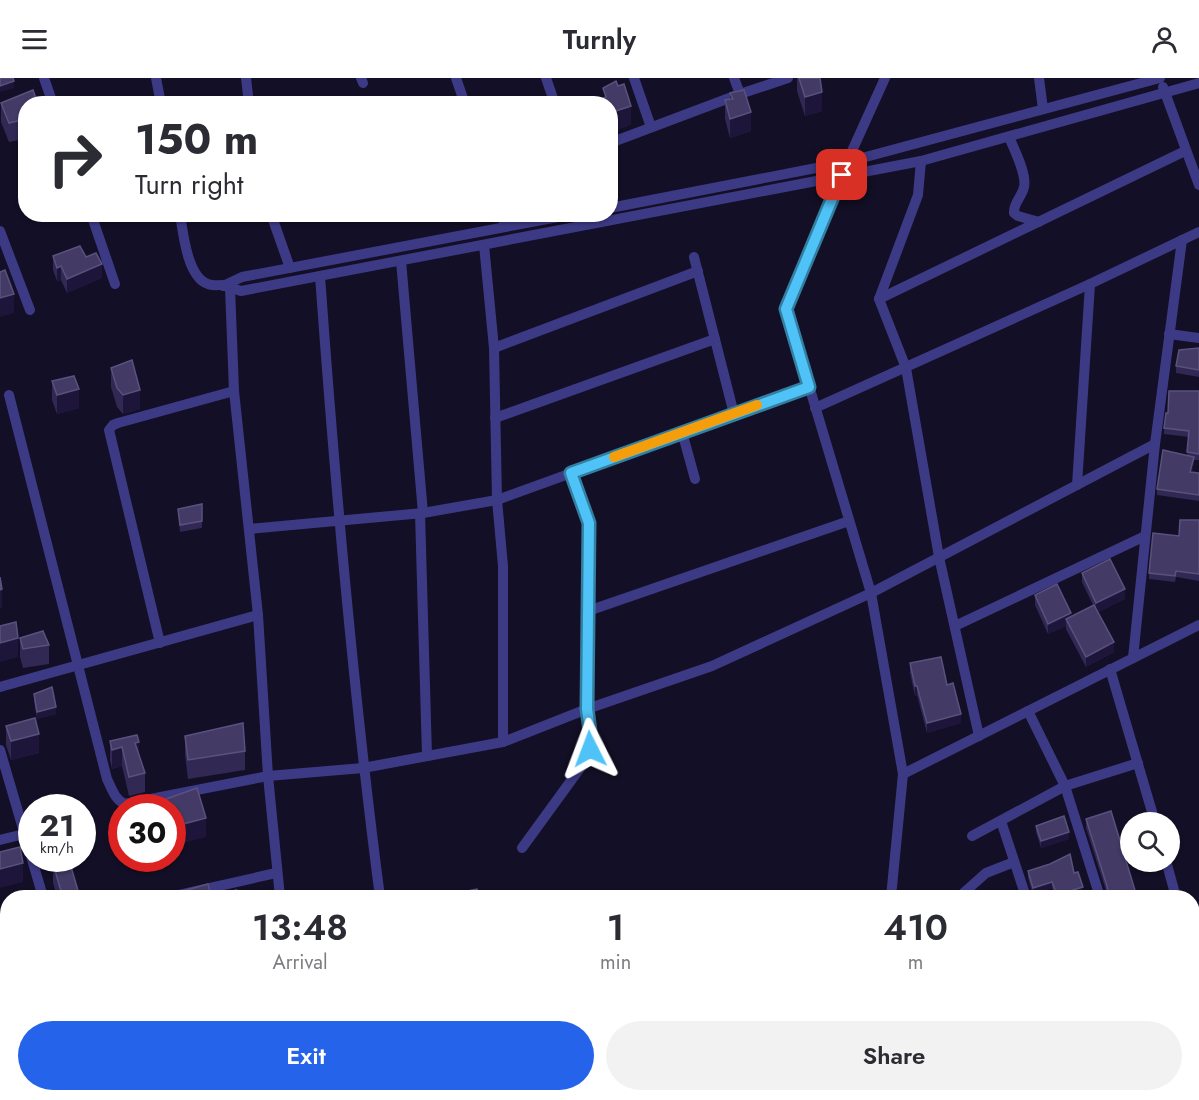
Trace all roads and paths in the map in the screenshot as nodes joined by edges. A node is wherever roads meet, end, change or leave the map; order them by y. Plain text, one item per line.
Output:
1 (45, 78) edge
2 (156, 78) edge
3 (246, 78) edge
4 (456, 78) edge
5 (546, 78) edge
6 (634, 78) edge
7 (734, 78) edge
8 (788, 78) edge
9 (885, 78) edge
10 (1039, 78) edge
11 (1160, 78) edge
12 (1129, 82) edge
13 (1199, 84) edge
14 (1166, 93) junction
15 (740, 94) junction
16 (51, 96) edge
17 (159, 96) edge
18 (248, 96) edge
19 (462, 96) edge
20 (552, 96) edge
21 (1043, 110) junction
22 (651, 126) junction
23 (1009, 137) junction
24 (618, 139) edge
25 (1185, 152) junction
26 (921, 161) junction
27 (847, 162) junction
28 (842, 175) junction
29 (1199, 185) edge
30 (618, 206) edge
31 (618, 219) edge
32 (94, 222) edge
33 (181, 222) edge
34 (274, 222) edge
35 (504, 222) edge
36 (532, 222) edge
37 (602, 222) edge
38 (1039, 222) junction
39 (505, 227) junction
40 (0, 231) edge
41 (1199, 232) edge
42 (1182, 240) junction
43 (484, 245) junction
44 (694, 257) dead end
45 (401, 261) junction
46 (290, 268) junction
47 (698, 271) junction
48 (320, 276) junction
49 (115, 284) dead end
50 (1090, 284) junction
51 (228, 291) junction
52 (879, 299) junction
53 (30, 310) dead end
54 (1169, 334) junction
55 (1199, 338) edge
56 (715, 339) junction
57 (494, 348) junction
58 (906, 369) junction
59 (809, 387) junction
60 (234, 391) junction
61 (9, 395) dead end
62 (815, 408) junction
63 (734, 414) junction
64 (495, 418) junction
65 (682, 432) junction
66 (1155, 444) junction
67 (571, 473) junction
68 (695, 479) dead end
69 (1077, 485) junction
70 (497, 500) junction
71 (421, 513) junction
72 (338, 520) junction
73 (849, 520) junction
74 (249, 530) junction
75 (1145, 536) junction
76 (939, 557) junction
77 (871, 593) junction
78 (588, 610) junction
79 (258, 615) junction
80 (1199, 625) edge
81 (955, 626) junction
82 (160, 643) junction
83 (1132, 658) junction
84 (78, 665) junction
85 (1110, 669) junction
86 (0, 687) edge
87 (587, 709) junction
88 (1028, 711) junction
89 (979, 736) junction
90 (503, 742) junction
91 (0, 750) edge
92 (427, 756) junction
93 (1138, 762) junction
94 (363, 768) junction
95 (903, 774) junction
96 (268, 776) junction
97 (1065, 786) junction
98 (1152, 812) edge
99 (18, 813) edge
100 (1000, 821) junction
101 (18, 836) edge
102 (972, 836) dead end
103 (0, 840) edge
104 (522, 848) dead end
105 (1014, 862) junction
106 (35, 872) edge
107 (1169, 872) edge
108 (276, 873) junction
109 (41, 890) edge
110 (201, 890) edge
111 (279, 890) edge
112 (379, 890) edge
113 (892, 890) edge
114 (968, 890) edge
115 (1024, 890) edge
116 (1098, 890) edge
117 (1174, 890) edge

1 - 16 street
2 - 17 street
3 - 18 street
4 - 19 street
5 - 20 street
6 - 22 street
7 - 15 street
8 - 15 street
9 - 27 street
10 - 21 street
11 - 12 street
11 - 14 street
12 - 21 street
13 - 14 street
14 - 23 street
14 - 25 street
15 - 22 street
21 - 27 street
22 - 24 street
23 - 26 street
23 - 38 street
25 - 29 street
25 - 38 street
26 - 28 street
26 - 52 street
27 - 28 street
27 - 30 street
28 - 31 street
28 - 59 street
32 - 49 street
33 - 51 street
34 - 46 street
35 - 39 street
36 - 39 street
37 - 43 street
38 - 52 street
39 - 46 street
40 - 53 street
41 - 42 street
42 - 50 street
42 - 54 street
43 - 45 street
43 - 57 street
44 - 47 street
45 - 48 street
45 - 71 street
46 - 51 street
47 - 56 street
47 - 57 street
48 - 51 street
48 - 72 street
50 - 58 street
50 - 69 street
51 - 60 street
52 - 58 street
54 - 55 street
54 - 66 street
56 - 63 street
56 - 64 street
57 - 64 street
58 - 62 street
58 - 76 street
59 - 62 street
59 - 63 street
60 - 74 street
60 - 82 street
61 - 84 street
62 - 73 street
63 - 65 street
64 - 70 street
65 - 67 street
65 - 68 street
66 - 69 street
66 - 75 street
67 - 70 street
67 - 78 street
69 - 76 street
70 - 71 street
70 - 90 street
71 - 72 street
71 - 92 street
72 - 74 street
72 - 94 street
73 - 77 street
73 - 78 street
74 - 79 street
75 - 81 street
75 - 83 street
76 - 77 street
76 - 81 street
77 - 87 street
77 - 95 street
78 - 87 street
79 - 82 street
79 - 96 street
80 - 83 street
81 - 89 street
82 - 84 street
83 - 85 street
84 - 86 street
84 - 96 street
85 - 88 street
85 - 93 street
87 - 90 street
87 - 104 street
88 - 89 street
88 - 97 street
89 - 95 street
90 - 92 street
91 - 99 street
92 - 94 street
93 - 97 street
93 - 98 street
94 - 96 street
94 - 112 street
95 - 113 street
96 - 108 street
97 - 100 street
97 - 116 street
100 - 102 street
100 - 105 street
101 - 103 street
105 - 114 street
105 - 115 street
106 - 109 street
107 - 117 street
108 - 110 street
108 - 111 street

